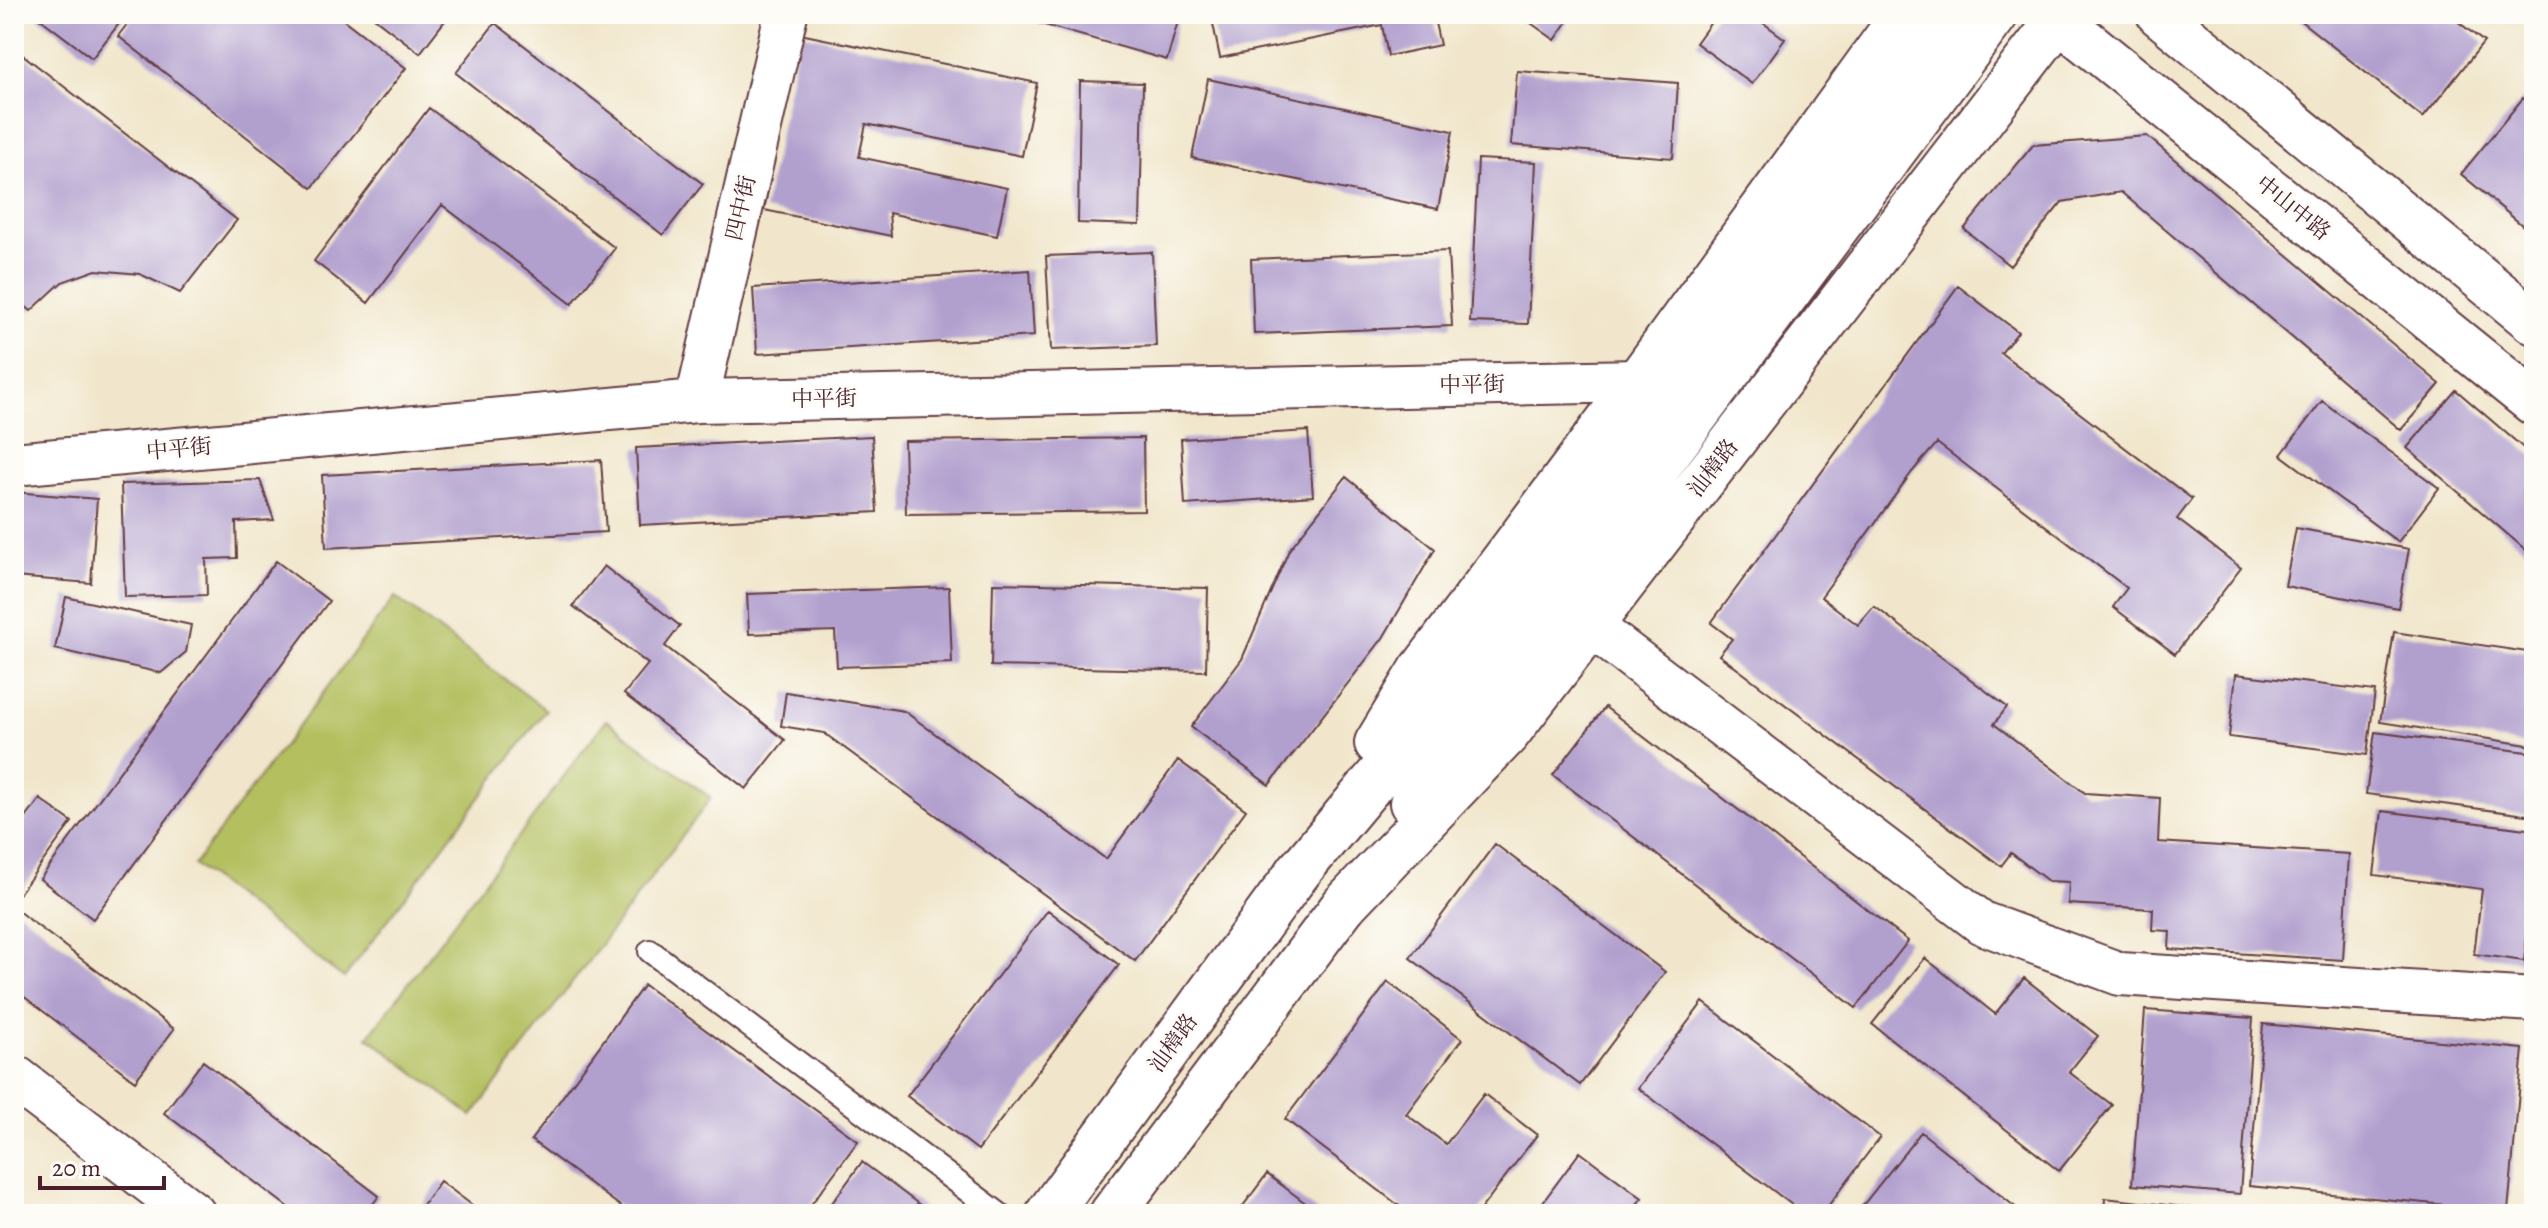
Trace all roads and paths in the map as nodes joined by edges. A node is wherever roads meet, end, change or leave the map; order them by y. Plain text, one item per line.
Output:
1 (786, 14) edge
2 (1904, 14) edge
3 (1957, 14) edge
4 (1996, 14) edge
5 (2159, 14) edge
6 (2058, 16) edge
7 (2534, 322) edge
8 (1638, 381) junction
9 (697, 401) junction
10 (2534, 403) edge
11 (14, 464) edge
12 (1591, 626) junction
13 (1460, 704) junction
14 (1299, 871) junction
15 (1344, 905) junction
16 (650, 951) dead end
17 (2534, 1000) edge
18 (14, 1077) edge
19 (14, 1103) edge
20 (162, 1214) edge
21 (193, 1214) edge
22 (999, 1214) edge
23 (1048, 1214) edge
24 (1112, 1214) edge

1 - 9 street, 四中街
2 - 8 street, 汕樟路
3 - 13 street, 汕樟路
4 - 13 street, 汕樟路
5 - 7 street
6 - 10 street, 中山中路
6 - 12 street, 汕樟路
8 - 9 street, 中平街
8 - 14 street, 汕樟路
9 - 11 street, 中平街
12 - 15 street, 汕樟路
12 - 17 street
13 - 14 street, 汕樟路
13 - 15 street, 汕樟路
14 - 23 street, 汕樟路
15 - 24 street, 汕樟路
16 - 22 lane
18 - 21 street
19 - 20 street

